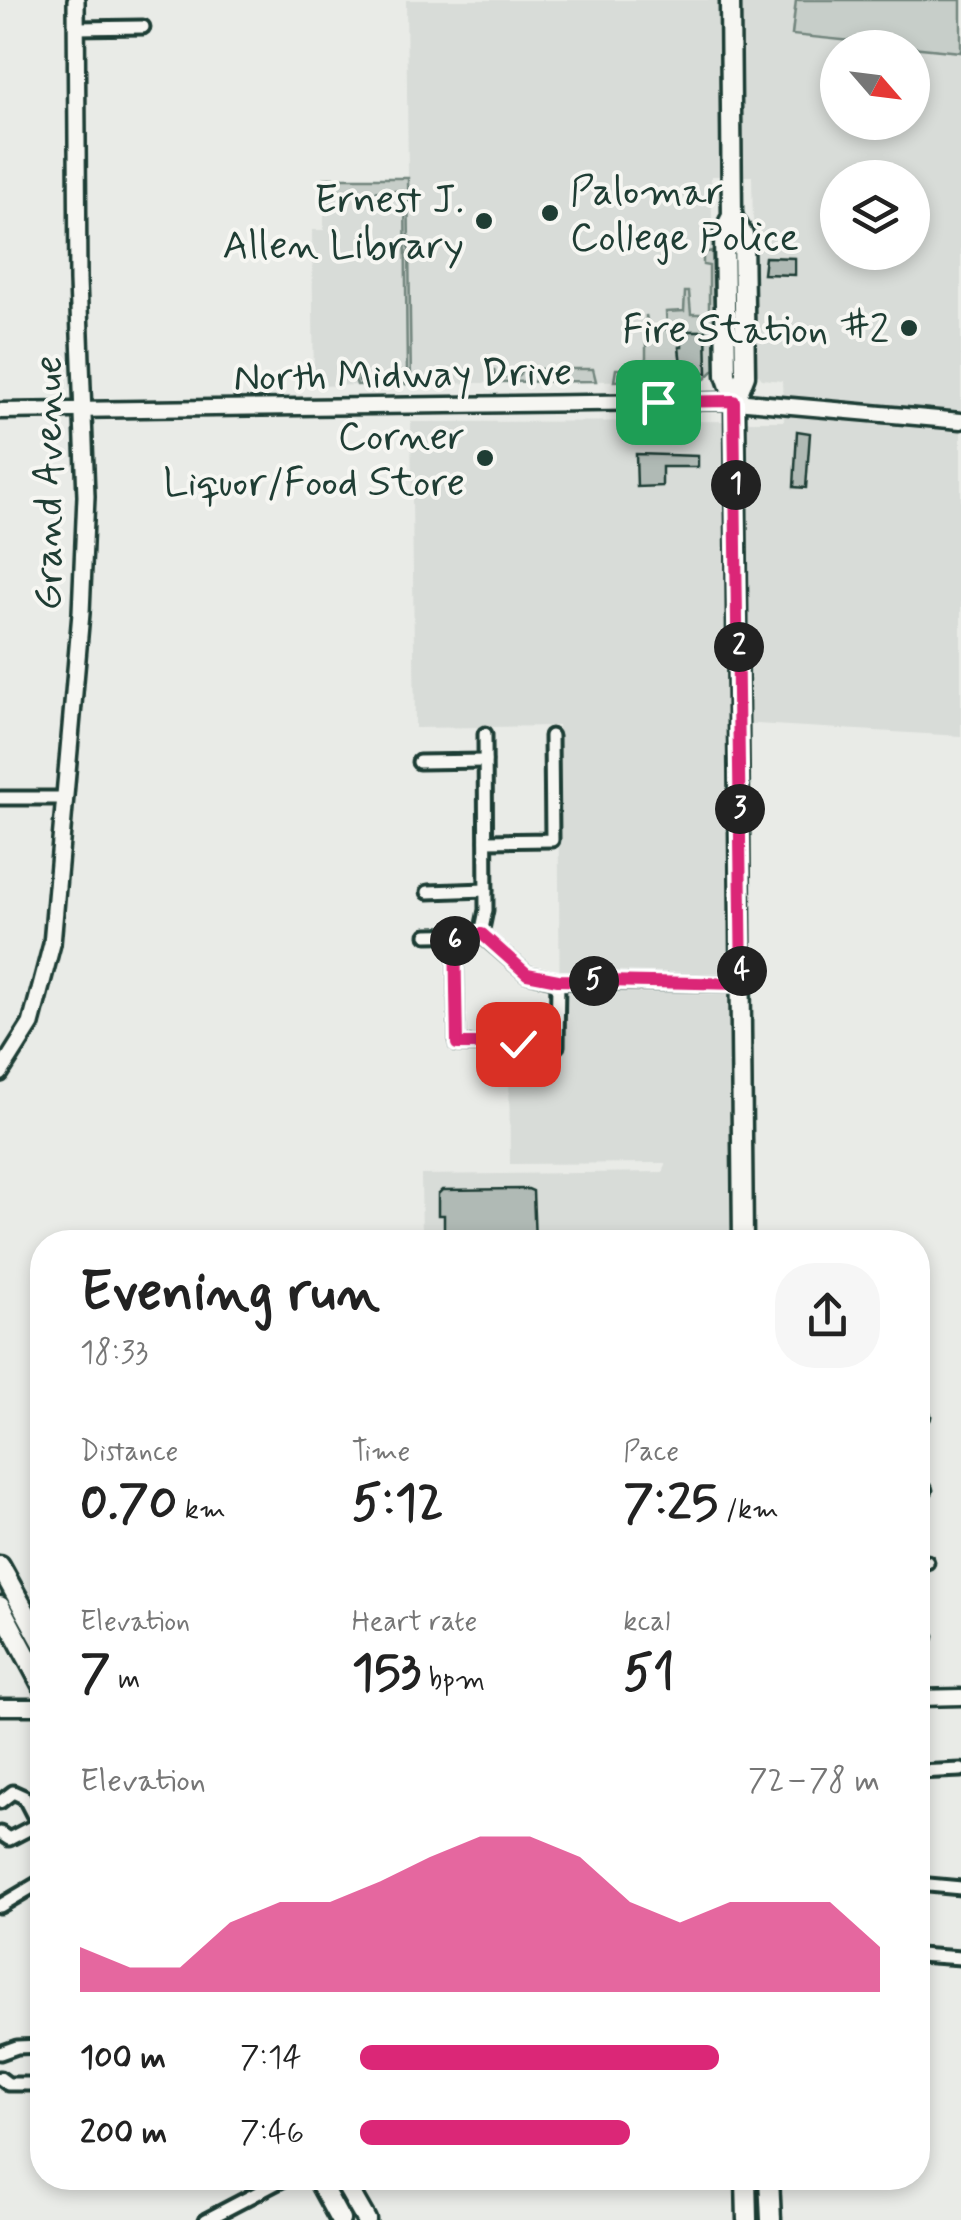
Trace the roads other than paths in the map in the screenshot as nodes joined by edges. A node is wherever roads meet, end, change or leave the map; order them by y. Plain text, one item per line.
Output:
1 (76, 0) edge
2 (730, 0) edge
3 (143, 27) dead end
4 (77, 28) junction
5 (734, 401) junction
6 (85, 411) junction
7 (0, 412) edge
8 (961, 421) edge
9 (485, 734) dead end
10 (551, 736) dead end
11 (485, 761) junction
12 (419, 762) dead end
13 (0, 798) edge
14 (64, 798) junction
15 (486, 841) junction
16 (486, 890) junction
17 (428, 892) dead end
18 (455, 934) junction
19 (482, 934) junction
20 (427, 936) dead end
21 (558, 980) junction
22 (742, 984) junction
23 (518, 1044) dead end
24 (557, 1046) dead end
25 (0, 1073) edge
26 (743, 1230) edge
27 (0, 1566) edge
28 (0, 1606) edge
29 (30, 1620) edge
30 (30, 1662) edge
31 (961, 1697) edge
32 (930, 1698) edge
33 (30, 1706) edge
34 (0, 1707) edge
35 (961, 1770) edge
36 (930, 1771) edge
37 (0, 1802) edge
38 (30, 1809) edge
39 (30, 1832) edge
40 (0, 1833) edge
41 (930, 1885) edge
42 (30, 1888) edge
43 (961, 1888) edge
44 (0, 1906) edge
45 (930, 1956) edge
46 (961, 1958) edge
47 (30, 2048) edge
48 (0, 2053) edge
49 (0, 2078) edge
50 (30, 2084) edge
51 (263, 2190) edge
52 (323, 2190) edge
53 (349, 2190) edge
54 (746, 2190) edge
55 (770, 2190) edge
56 (206, 2220) edge
57 (340, 2220) edge
58 (366, 2220) edge
59 (747, 2220) edge
60 (770, 2220) edge

1 - 4 main road, Grand Avenue
2 - 5 main road
3 - 4 street
4 - 6 main road, Grand Avenue
5 - 6 street, North Midway Drive
5 - 8 street, North Midway Drive
5 - 22 main road
6 - 7 street, North Midway Drive
6 - 14 main road, Grand Avenue
9 - 11 street
10 - 15 street
11 - 12 street
11 - 15 street
13 - 14 street
14 - 25 main road, Grand Avenue
15 - 16 street
16 - 17 street
16 - 19 street
18 - 19 street
18 - 20 street
18 - 23 street
19 - 21 street
21 - 22 street
21 - 24 street
22 - 26 main road
27 - 29 main road
28 - 30 main road
31 - 32 street
33 - 34 street
35 - 36 street
37 - 38 street
39 - 40 street
41 - 43 street
42 - 44 street
45 - 46 street
47 - 48 street
49 - 50 street
51 - 56 street
52 - 57 main road
53 - 58 main road
54 - 59 main road
55 - 60 main road

